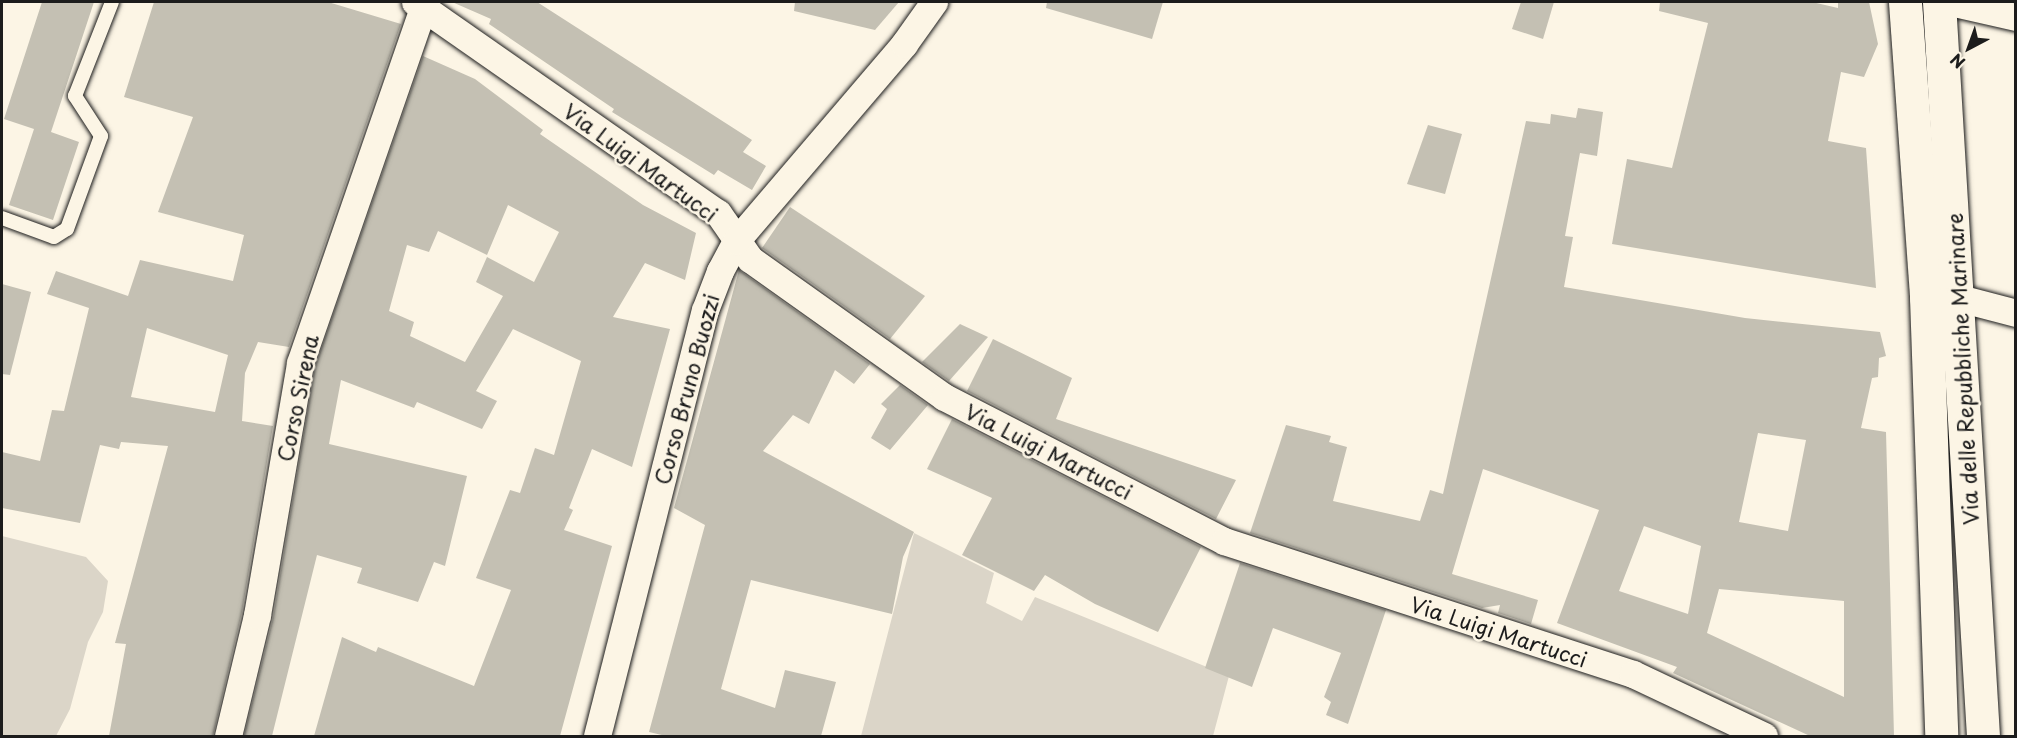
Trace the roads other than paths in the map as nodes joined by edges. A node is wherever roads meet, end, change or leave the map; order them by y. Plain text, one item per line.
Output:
1 (112, 2) edge
2 (934, 2) edge
3 (1905, 2) edge
4 (1939, 2) edge
5 (1950, 2) edge
6 (421, 3) edge
7 (2016, 17) edge
8 (2, 218) edge
9 (736, 242) junction
10 (1926, 297) junction
11 (1959, 298) junction
12 (2016, 313) edge
13 (228, 736) edge
14 (597, 736) edge
15 (1764, 736) edge
16 (1941, 736) edge
17 (1983, 736) edge

1 - 8 lane
2 - 9 street, Corso Bruno Buozzi
3 - 10 main road, Via delle Repubbliche Marinare
4 - 11 main road, Via delle Repubbliche Marinare
5 - 7 street
6 - 9 street, Via Luigi Martucci
6 - 13 street, Corso Sirena
9 - 14 street, Corso Bruno Buozzi
9 - 15 street, Via Luigi Martucci
10 - 11 main road
10 - 16 main road, Via delle Repubbliche Marinare
11 - 12 street
11 - 17 main road, Via delle Repubbliche Marinare

